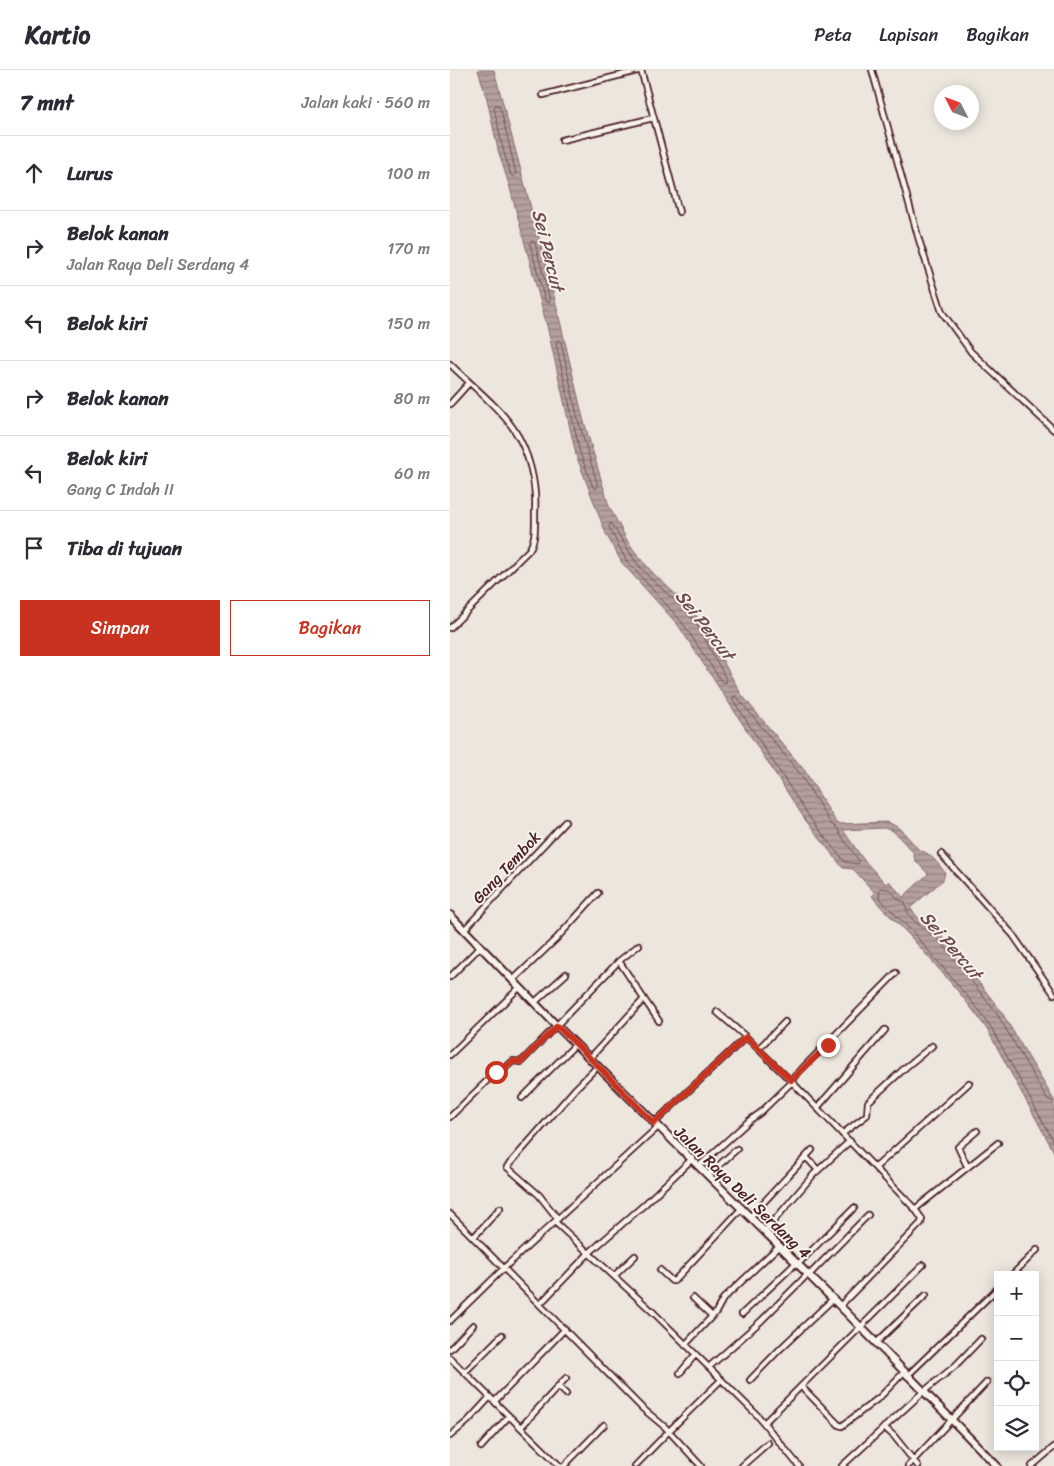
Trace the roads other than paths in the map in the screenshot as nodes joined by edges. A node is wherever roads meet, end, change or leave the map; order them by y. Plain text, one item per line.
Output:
1 (641, 70) edge
2 (872, 70) edge
3 (542, 95) dead end
4 (653, 118) junction
5 (562, 140) dead end
6 (679, 212) dead end
7 (450, 364) edge
8 (469, 383) junction
9 (450, 404) edge
10 (1054, 430) edge
11 (450, 628) edge
12 (565, 822) dead end
13 (941, 854) dead end
14 (598, 893) dead end
15 (450, 915) edge
16 (464, 930) junction
17 (639, 945) dead end
18 (480, 947) junction
19 (619, 961) junction
20 (896, 973) dead end
21 (566, 974) dead end
22 (450, 977) edge
23 (514, 980) junction
24 (520, 987) junction
25 (1054, 994) edge
26 (644, 999) junction
27 (535, 1002) junction
28 (717, 1012) dead end
29 (660, 1021) dead end
30 (785, 1022) dead end
31 (557, 1026) junction
32 (885, 1030) dead end
33 (746, 1037) junction
34 (576, 1044) junction
35 (932, 1046) dead end
36 (758, 1049) junction
37 (450, 1055) edge
38 (590, 1058) junction
39 (598, 1066) junction
40 (791, 1081) junction
41 (969, 1083) dead end
42 (522, 1098) dead end
43 (817, 1108) junction
44 (450, 1117) edge
45 (656, 1125) junction
46 (977, 1131) dead end
47 (842, 1134) junction
48 (850, 1141) junction
49 (998, 1143) dead end
50 (736, 1148) dead end
51 (812, 1150) dead end
52 (806, 1157) junction
53 (692, 1159) junction
54 (699, 1166) junction
55 (967, 1166) junction
56 (876, 1167) junction
57 (818, 1170) junction
58 (708, 1175) junction
59 (500, 1208) dead end
60 (742, 1208) junction
61 (854, 1208) dead end
62 (915, 1209) junction
63 (450, 1214) edge
64 (868, 1215) dead end
65 (750, 1217) junction
66 (557, 1220) junction
67 (764, 1231) junction
68 (474, 1238) junction
69 (780, 1246) junction
70 (1038, 1250) dead end
71 (589, 1253) junction
72 (635, 1256) dead end
73 (797, 1263) junction
74 (923, 1265) dead end
75 (504, 1268) junction
76 (660, 1270) dead end
77 (1016, 1271) edge
78 (808, 1274) junction
79 (614, 1276) junction
80 (994, 1292) edge
81 (926, 1294) dead end
82 (693, 1298) dead end
83 (833, 1299) junction
84 (540, 1304) junction
85 (840, 1306) junction
86 (742, 1314) dead end
87 (712, 1316) junction
88 (450, 1321) edge
89 (473, 1325) dead end
90 (861, 1327) junction
91 (565, 1329) junction
92 (502, 1336) dead end
93 (981, 1339) dead end
94 (876, 1343) junction
95 (685, 1345) junction
96 (450, 1349) edge
97 (695, 1355) junction
98 (450, 1358) edge
99 (709, 1368) junction
100 (465, 1372) junction
101 (680, 1373) dead end
102 (906, 1374) junction
103 (566, 1378) dead end
104 (721, 1380) junction
105 (750, 1380) dead end
106 (987, 1382) dead end
107 (558, 1386) junction
108 (801, 1386) junction
109 (923, 1392) junction
110 (566, 1394) dead end
111 (490, 1397) junction
112 (495, 1402) junction
113 (509, 1416) junction
114 (952, 1420) junction
115 (764, 1423) junction
116 (604, 1425) dead end
117 (521, 1427) junction
118 (884, 1427) junction
119 (668, 1431) junction
120 (450, 1436) edge
121 (768, 1443) dead end
122 (481, 1447) dead end
123 (1054, 1447) edge
124 (914, 1461) junction
125 (560, 1466) edge
126 (564, 1466) edge
127 (636, 1466) edge
128 (701, 1466) edge
129 (742, 1466) edge
130 (799, 1466) edge
131 (842, 1466) edge
132 (908, 1466) edge
133 (918, 1466) edge
134 (997, 1466) edge
135 (1032, 1466) edge

1 - 3 street
1 - 4 street
2 - 10 street
4 - 5 street
4 - 6 street
7 - 8 street
8 - 9 street
8 - 11 street
12 - 16 street, Gang Tembok
13 - 25 street
14 - 23 street
15 - 16 street, Jalan Raya Deli Serdang 4
16 - 18 street, Jalan Raya Deli Serdang 4
17 - 19 street
18 - 22 street
18 - 23 street, Jalan Raya Deli Serdang 4
19 - 26 street
19 - 31 street
20 - 40 street
21 - 27 street
23 - 24 street, Jalan Raya Deli Serdang 4
24 - 27 street, Jalan Raya Deli Serdang 4
24 - 37 street
26 - 29 street
26 - 38 street
27 - 31 street, Jalan Raya Deli Serdang 4
28 - 33 street
30 - 36 street
31 - 34 street, Jalan Raya Deli Serdang 4
31 - 44 street
32 - 43 street
33 - 36 street
33 - 45 street
34 - 38 street, Jalan Raya Deli Serdang 4
34 - 42 street
35 - 47 street
36 - 40 street
38 - 39 street, Jalan Raya Deli Serdang 4
39 - 45 street, Jalan Raya Deli Serdang 4
39 - 66 street
40 - 43 street
40 - 54 street
41 - 56 street
43 - 47 street
45 - 53 street, Jalan Raya Deli Serdang 4
45 - 66 street
46 - 55 street
47 - 48 street
48 - 56 street
48 - 57 street
49 - 55 street
50 - 58 street
51 - 52 street
52 - 57 street
52 - 65 street
53 - 54 street, Jalan Raya Deli Serdang 4
53 - 71 street
54 - 58 street, Jalan Raya Deli Serdang 4
55 - 62 street
56 - 62 street
57 - 67 street
58 - 60 street, Jalan Raya Deli Serdang 4
59 - 68 street
60 - 65 street, Jalan Raya Deli Serdang 4
60 - 76 street
61 - 73 street
62 - 85 street
63 - 68 street
64 - 78 street
65 - 67 street, Jalan Raya Deli Serdang 4
66 - 71 street
66 - 75 street
67 - 69 street, Jalan Raya Deli Serdang 4
68 - 75 street
69 - 73 street, Jalan Raya Deli Serdang 4
69 - 87 street
70 - 77 street
71 - 79 street
71 - 84 street
72 - 79 street
73 - 78 street, Jalan Raya Deli Serdang 4
73 - 86 street
74 - 90 street
75 - 84 street
75 - 88 street
78 - 83 street, Jalan Raya Deli Serdang 4
78 - 99 street
79 - 95 street
80 - 102 street
81 - 94 street
82 - 87 street
83 - 85 street, Jalan Raya Deli Serdang 4
83 - 105 street
84 - 91 street
85 - 90 street, Jalan Raya Deli Serdang 4
87 - 95 street
89 - 96 street
90 - 94 street, Jalan Raya Deli Serdang 4
90 - 108 street
91 - 112 street
91 - 119 street
92 - 100 street
93 - 109 street
94 - 102 street, Jalan Raya Deli Serdang 4
95 - 97 street
97 - 99 street
97 - 101 street
98 - 100 street
99 - 104 street
100 - 111 street
102 - 108 street
102 - 109 street, Jalan Raya Deli Serdang 4
103 - 107 street
104 - 115 street
104 - 119 street
106 - 114 street
107 - 110 street
107 - 117 street
108 - 115 street
109 - 114 street, Jalan Raya Deli Serdang 4
109 - 118 street
111 - 112 street
111 - 120 street
112 - 113 street
113 - 117 street
113 - 122 street
114 - 124 street
114 - 134 street, Jalan Raya Deli Serdang 4
115 - 130 street
116 - 126 street
117 - 125 street
118 - 124 street
118 - 131 street
119 - 127 street
119 - 128 street
121 - 129 street
123 - 135 street
124 - 132 street
124 - 133 street

